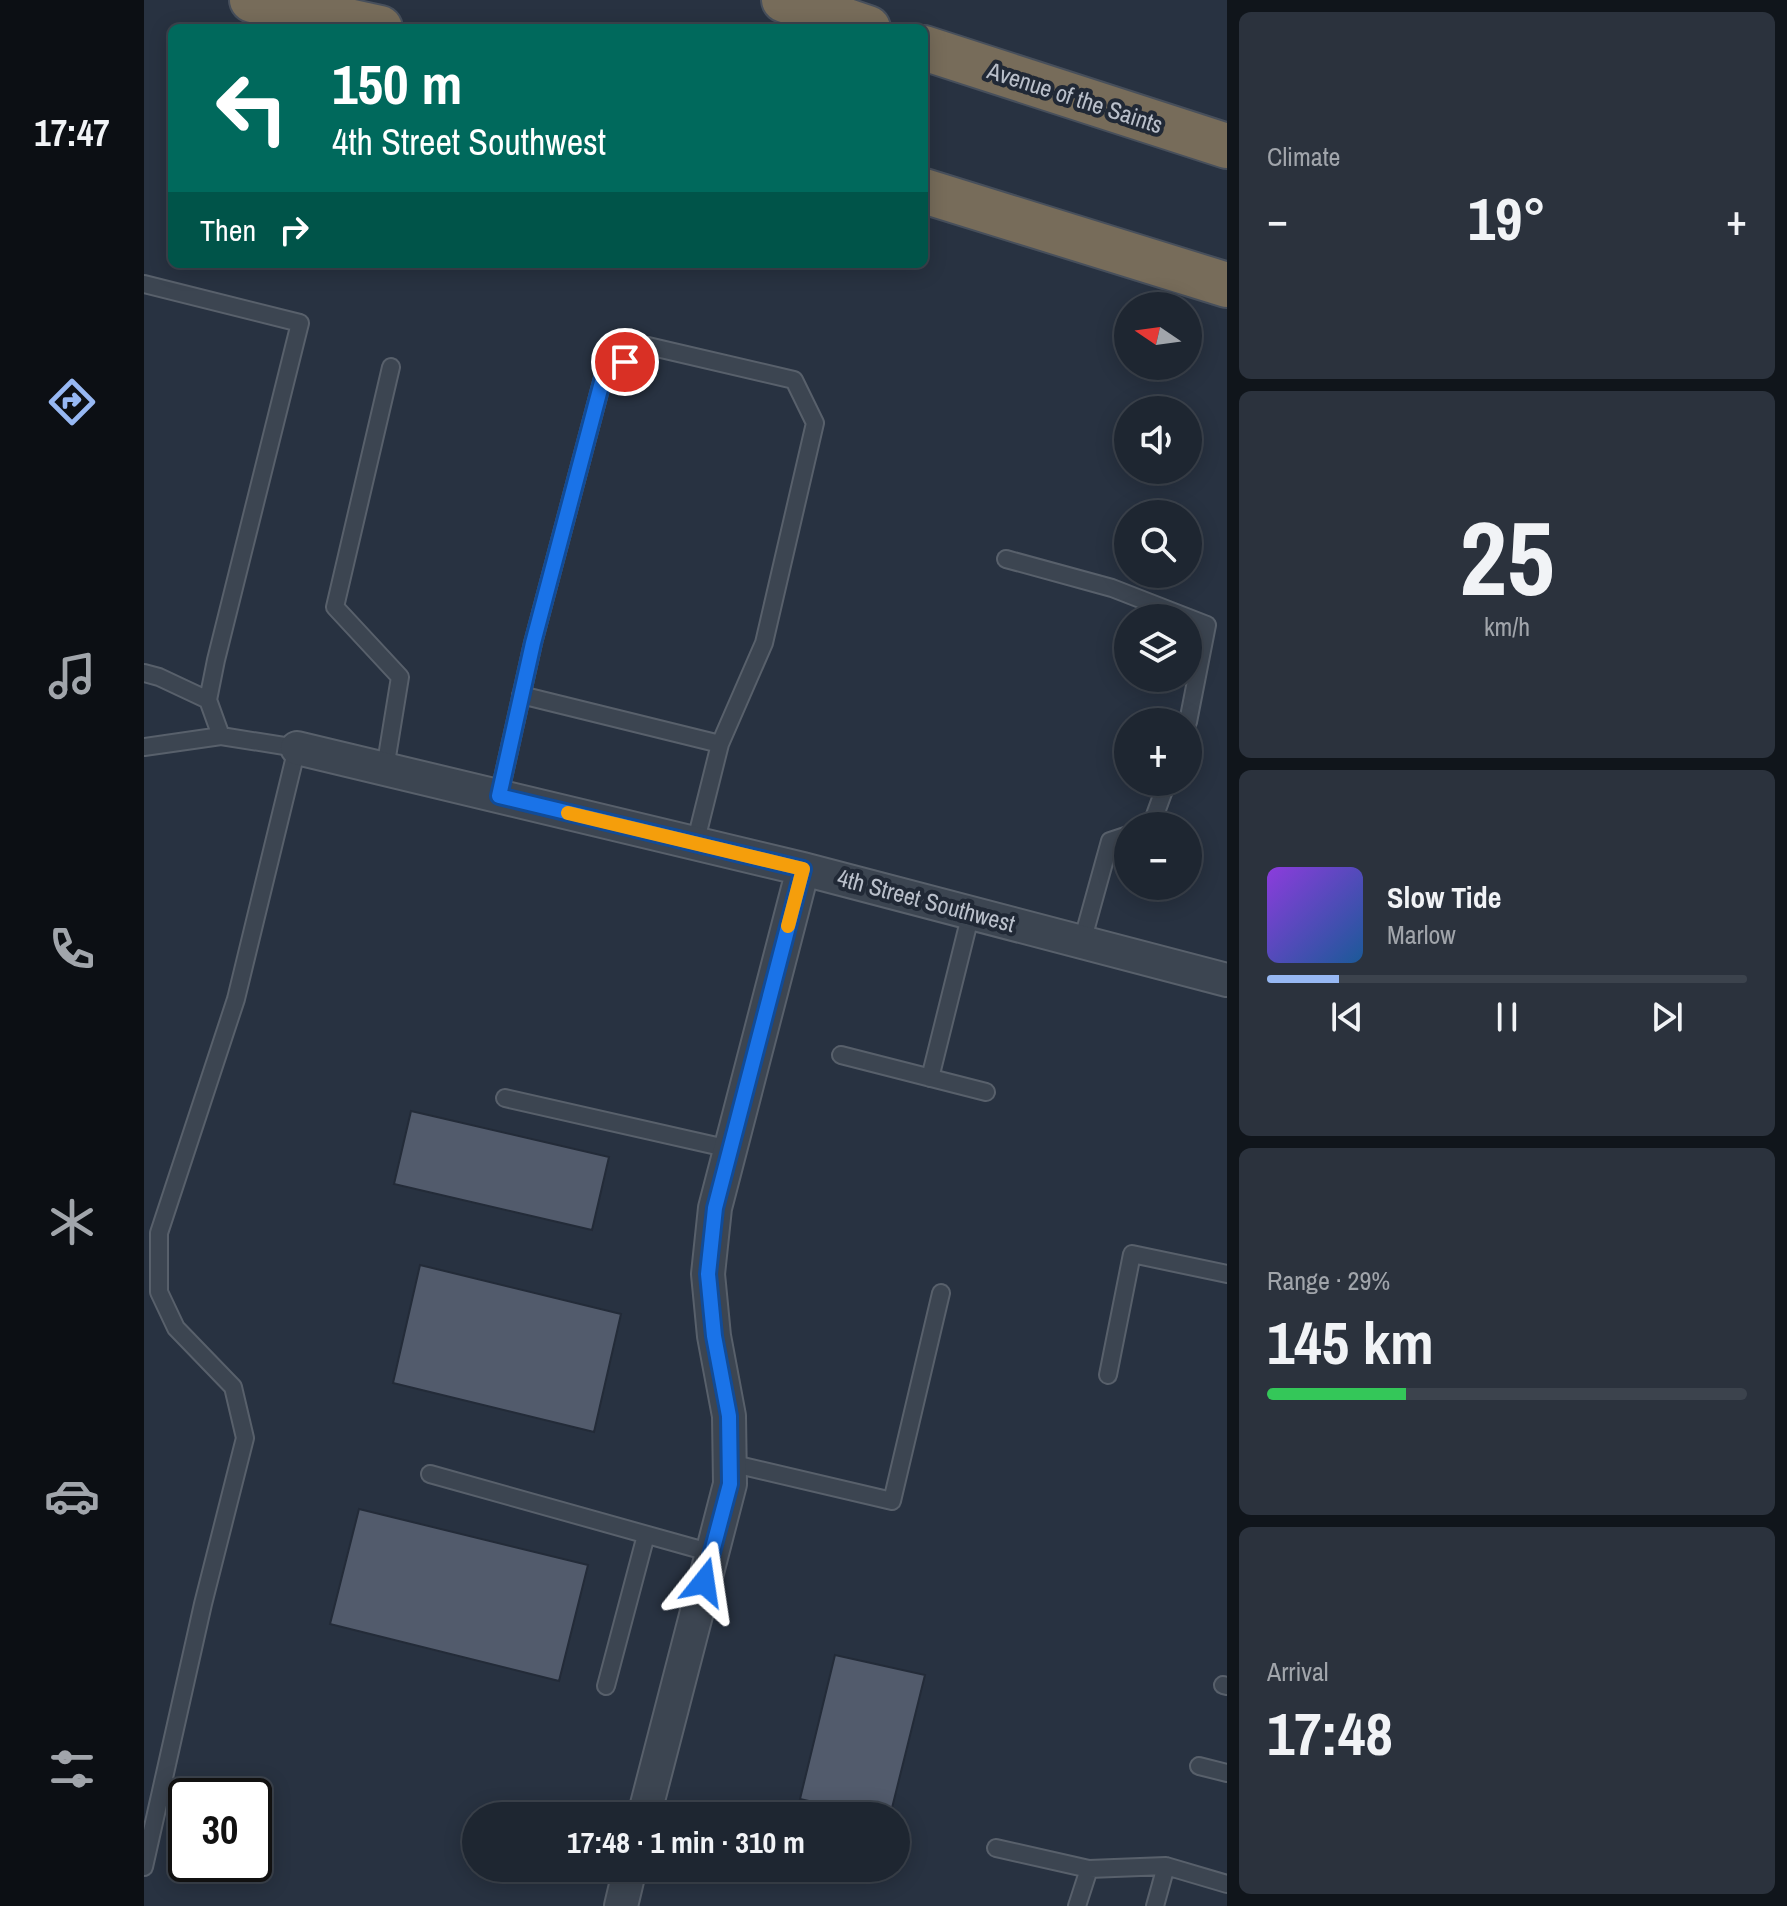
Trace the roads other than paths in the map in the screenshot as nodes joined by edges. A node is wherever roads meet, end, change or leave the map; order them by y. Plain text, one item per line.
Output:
1 (252, 0) edge
2 (317, 0) edge
3 (784, 0) edge
4 (795, 0) edge
5 (852, 22) edge
6 (362, 24) edge
7 (391, 24) edge
8 (928, 49) edge
9 (1227, 146) edge
10 (928, 192) edge
11 (144, 284) edge
12 (1227, 285) edge
13 (391, 367) dead end
14 (1006, 559) dead end
15 (144, 673) edge
16 (521, 695) junction
17 (208, 700) junction
18 (1191, 708) edge
19 (221, 736) junction
20 (720, 744) junction
21 (144, 747) edge
22 (297, 748) junction
23 (385, 769) junction
24 (499, 796) junction
25 (1114, 840) edge
26 (695, 844) junction
27 (803, 869) junction
28 (971, 913) junction
29 (1082, 942) junction
30 (1227, 980) edge
31 (841, 1055) dead end
32 (930, 1078) junction
33 (986, 1092) dead end
34 (505, 1098) dead end
35 (730, 1149) junction
36 (1227, 1274) edge
37 (941, 1293) dead end
38 (1108, 1375) dead end
39 (730, 1463) junction
40 (430, 1474) dead end
41 (646, 1535) junction
42 (712, 1553) junction
43 (606, 1686) dead end
44 (1199, 1766) dead end
45 (1227, 1773) edge
46 (648, 1802) edge
47 (996, 1848) dead end
48 (1166, 1866) junction
49 (144, 1867) edge
50 (1089, 1869) junction
51 (627, 1882) edge
52 (1227, 1884) edge
53 (621, 1906) edge
54 (1077, 1906) edge
55 (1155, 1906) edge

1 - 6 highway
2 - 7 highway
3 - 5 highway
4 - 5 highway
8 - 9 highway, Avenue of the Saints
10 - 12 highway
11 - 17 lane
13 - 23 lane
14 - 18 lane
15 - 17 lane
16 - 20 lane
16 - 20 lane
16 - 24 lane
17 - 19 lane
19 - 21 lane
19 - 22 lane
20 - 26 lane
22 - 23 street, 4th Street Southwest
22 - 49 lane
23 - 24 street, 4th Street Southwest
24 - 26 street, 4th Street Southwest
25 - 29 lane
26 - 27 street, 4th Street Southwest
27 - 28 street, 4th Street Southwest
27 - 35 street
28 - 29 street, 4th Street Southwest
28 - 32 lane
29 - 30 street, 4th Street Southwest
31 - 32 lane
32 - 33 lane
34 - 35 lane
35 - 39 street
36 - 38 lane
37 - 39 lane
39 - 42 street
40 - 41 lane
41 - 42 lane
41 - 43 lane
42 - 46 street
44 - 45 lane
47 - 50 lane
48 - 50 lane
48 - 52 lane
48 - 55 lane
50 - 54 lane
51 - 53 street

